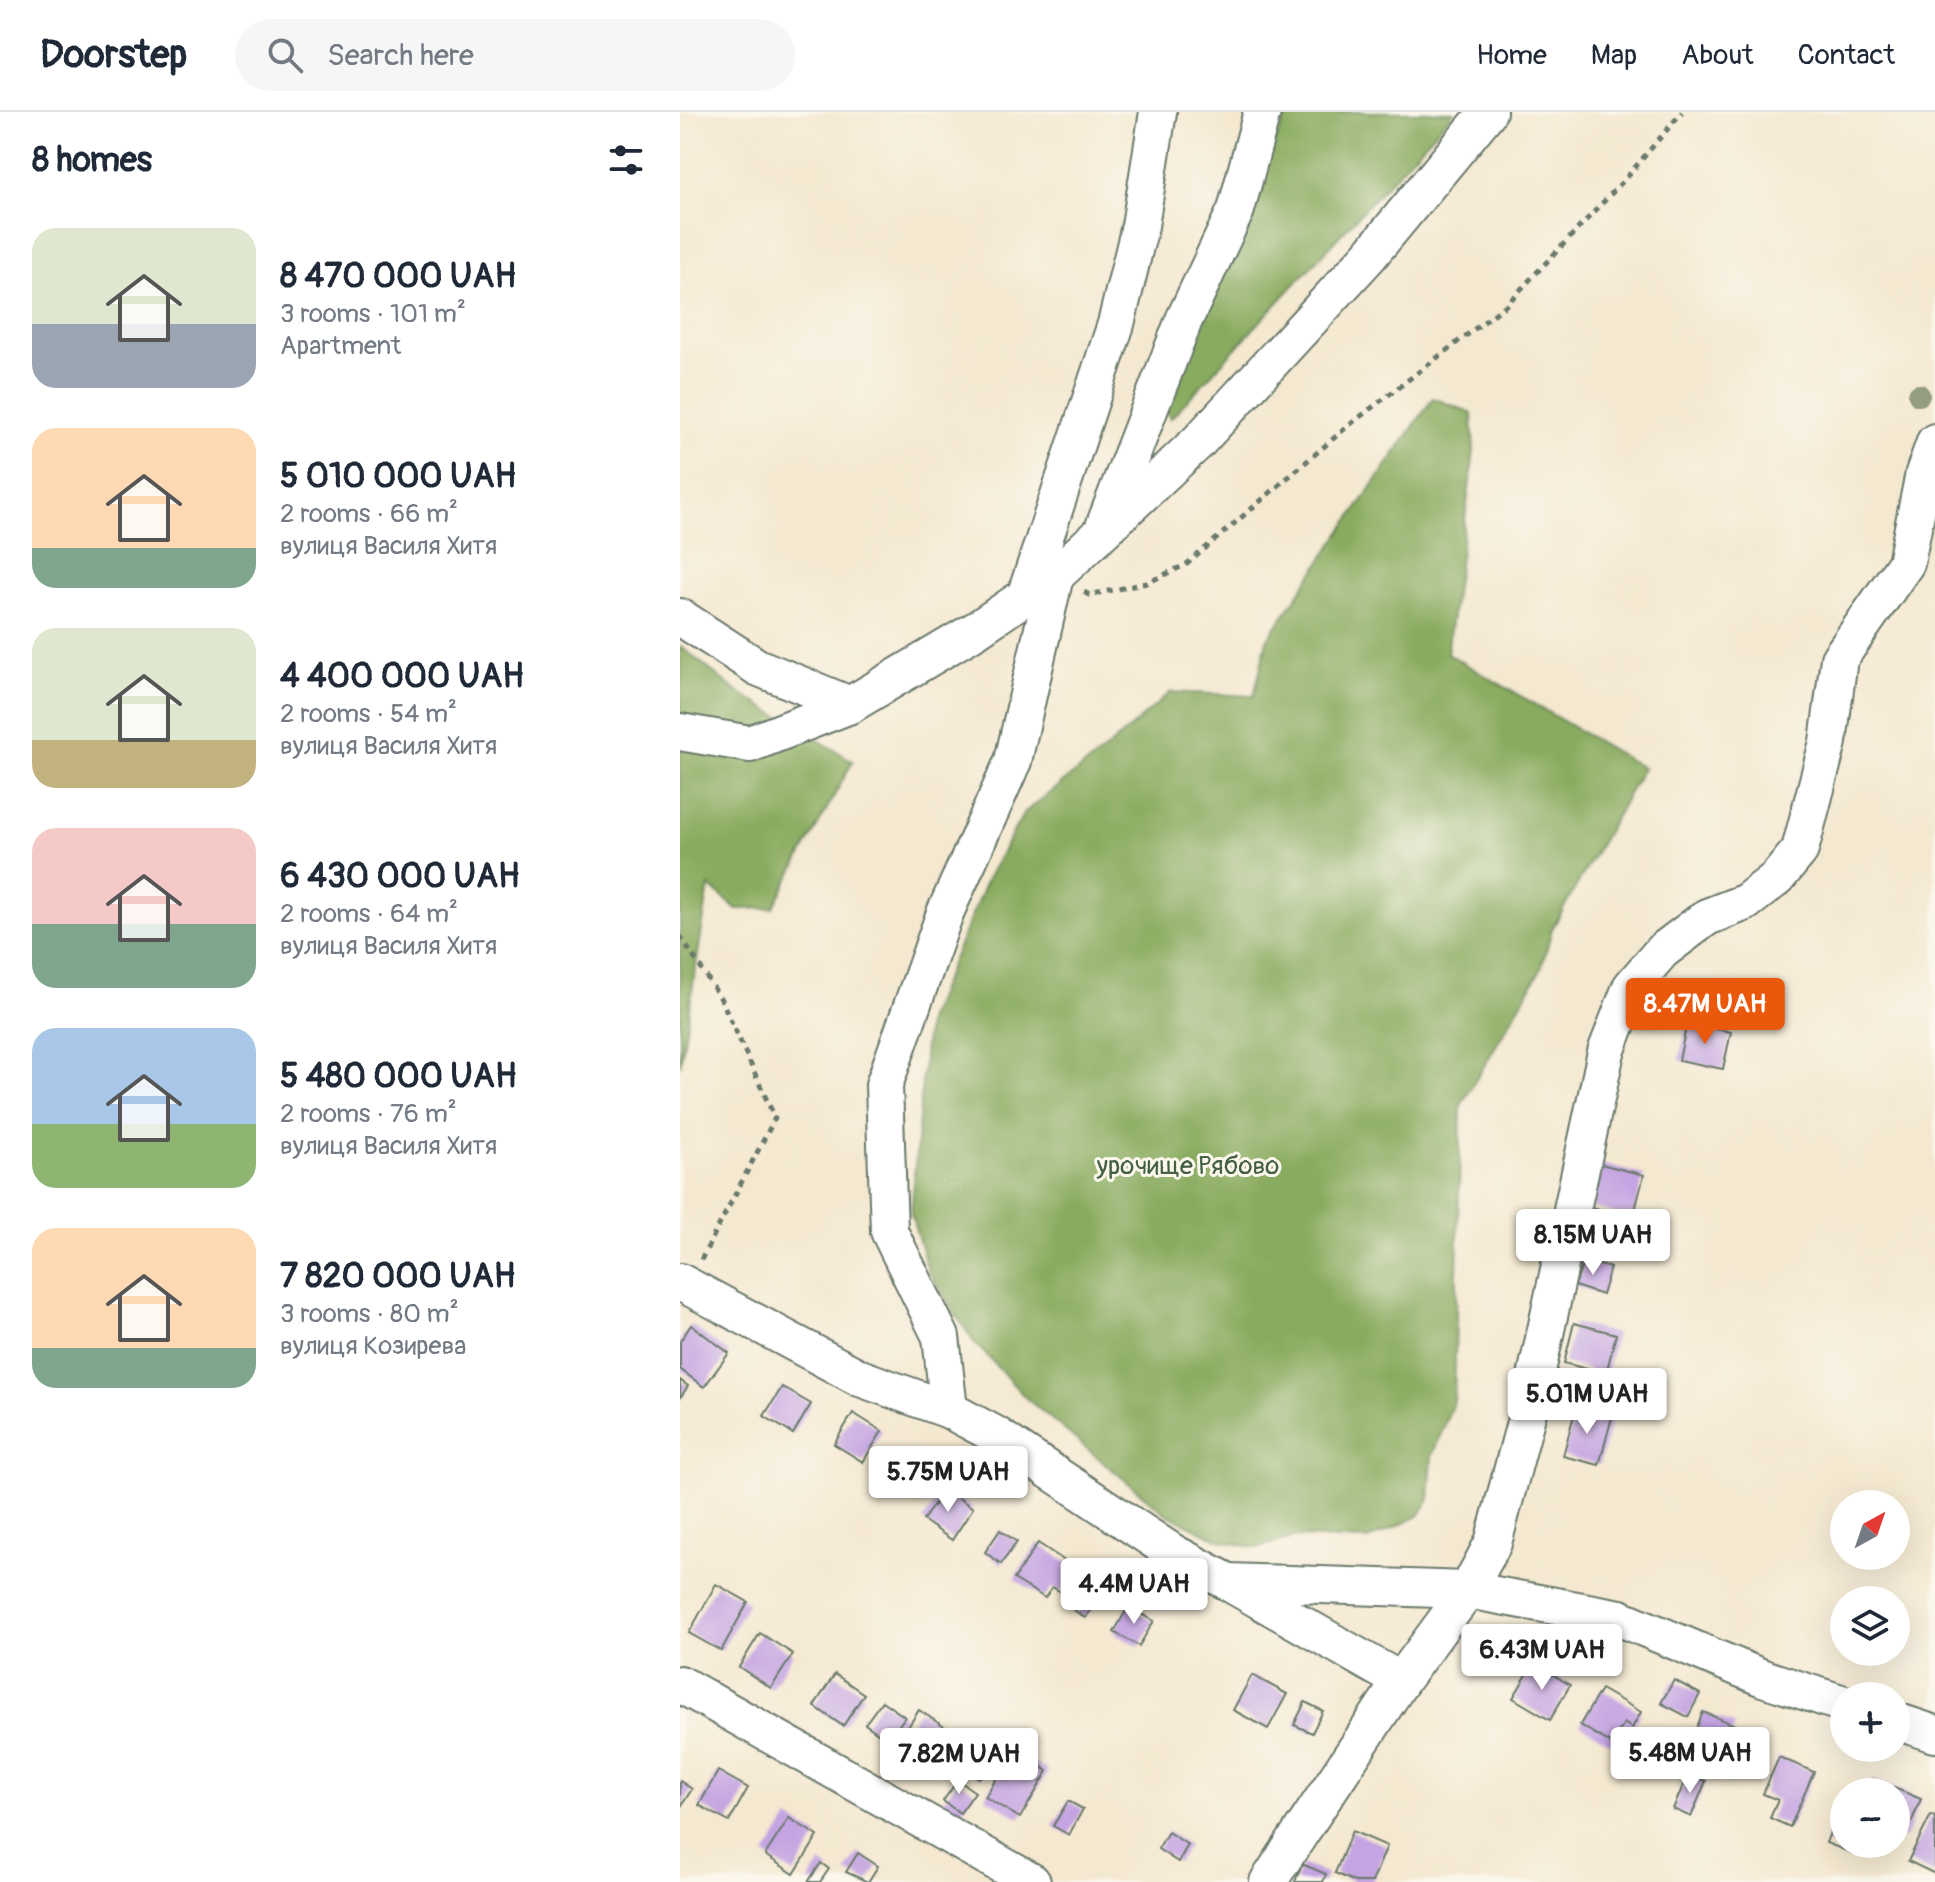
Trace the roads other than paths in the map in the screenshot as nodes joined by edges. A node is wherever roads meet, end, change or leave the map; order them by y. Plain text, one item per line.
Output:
1 (1158, 112) edge
2 (1237, 112) edge
3 (1262, 112) edge
4 (1488, 112) edge
5 (1184, 320) junction
6 (1935, 442) edge
7 (1102, 532) junction
8 (1055, 576) junction
9 (1025, 597) junction
10 (680, 617) edge
11 (850, 705) junction
12 (680, 732) edge
13 (684, 1284) edge
14 (949, 1410) junction
15 (1228, 1582) junction
16 (1468, 1590) junction
17 (1401, 1681) junction
18 (680, 1684) edge
19 (1830, 1700) edge
20 (1910, 1726) edge
21 (1935, 1734) edge
22 (1032, 1882) edge
23 (1268, 1882) edge

1 - 9 street
2 - 5 street
3 - 5 street
4 - 7 street
5 - 7 street
6 - 16 street
7 - 8 street
8 - 9 street
8 - 14 street
9 - 11 street
10 - 11 street
11 - 12 street
13 - 14 street
14 - 15 street
15 - 16 street
15 - 17 street
16 - 17 street
16 - 19 street
17 - 23 street
18 - 22 street
20 - 21 street

